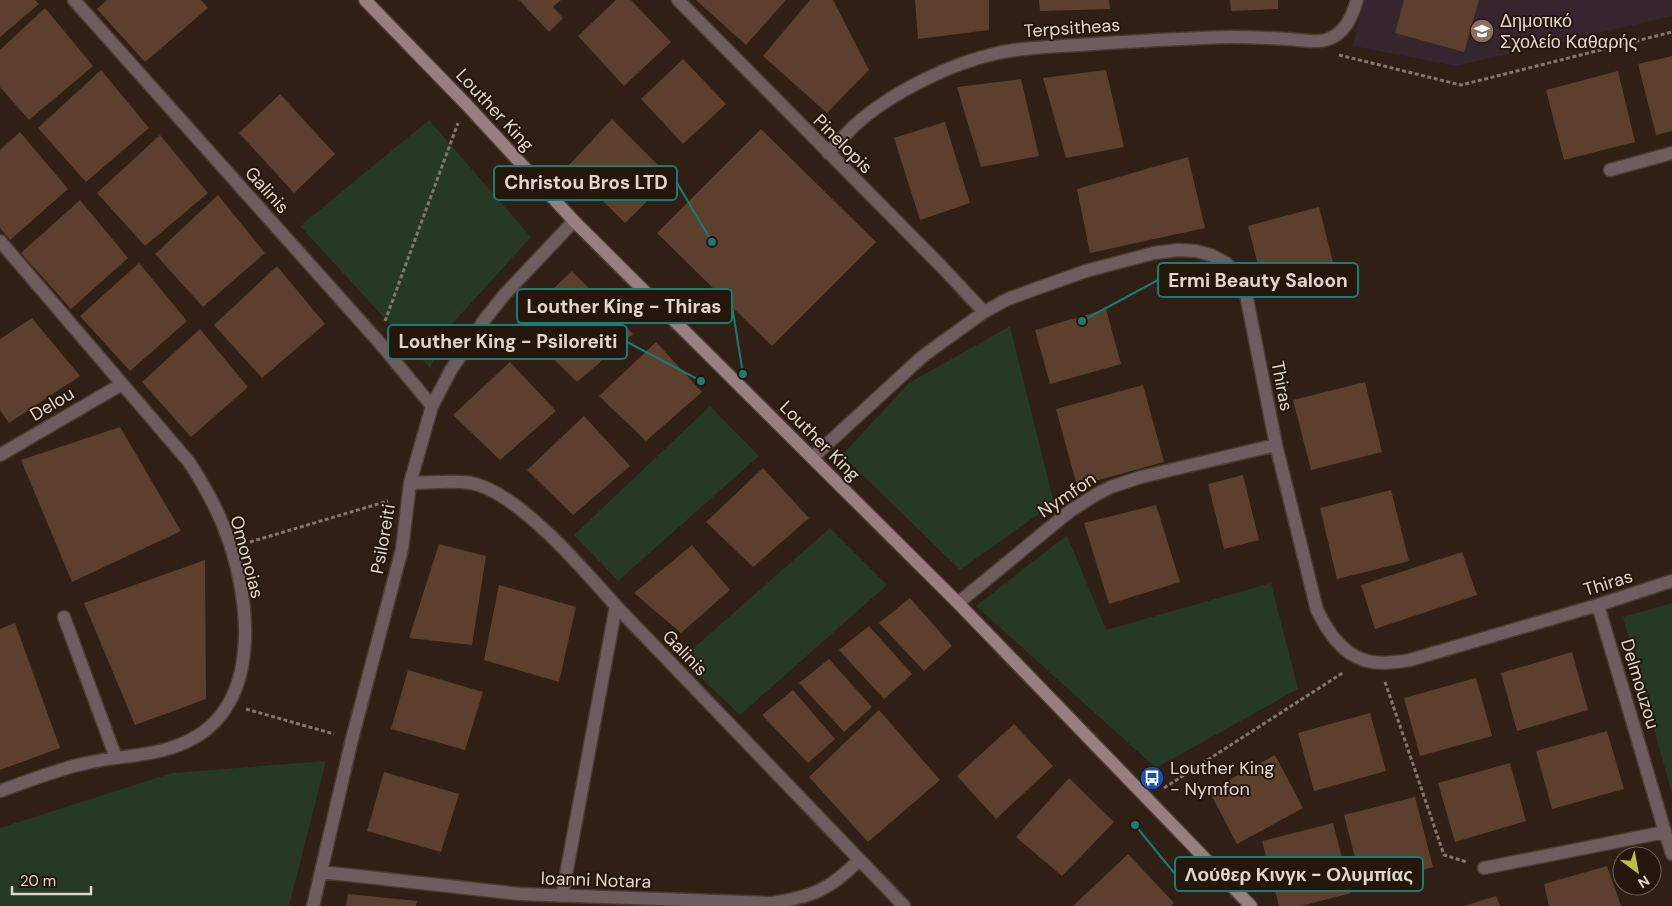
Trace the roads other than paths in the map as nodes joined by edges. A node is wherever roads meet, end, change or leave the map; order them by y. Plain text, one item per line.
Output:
1 (74, 0) edge
2 (365, 0) edge
3 (678, 0) edge
4 (1357, 0) edge
5 (1672, 153) edge
6 (828, 154) junction
7 (1610, 170) dead end
8 (574, 221) junction
9 (0, 241) edge
10 (984, 312) junction
11 (122, 384) junction
12 (432, 406) junction
13 (1276, 445) junction
14 (0, 455) edge
15 (812, 458) junction
16 (409, 489) junction
17 (1672, 581) edge
18 (958, 603) junction
19 (1598, 605) junction
20 (616, 606) junction
21 (64, 617) dead end
22 (116, 758) junction
23 (0, 791) edge
24 (1665, 832) junction
25 (1672, 854) edge
26 (859, 860) junction
27 (1484, 868) road end
28 (321, 872) junction
29 (562, 896) junction
30 (313, 906) edge
31 (904, 906) edge
32 (1251, 906) edge

1 - 12 street, Galinis
2 - 8 street, Louther King
3 - 6 street, Pinelopis
4 - 6 street, Terpsitheas
5 - 7 street
6 - 10 street, Pinelopis
8 - 12 street, Psiloreiti
8 - 15 street, Louther King
9 - 11 street, Omonoias
10 - 13 street, Thiras
10 - 15 street, Thiras
11 - 14 street, Delou
11 - 22 street, Omonoias
12 - 16 street, Psiloreiti
13 - 18 street, Nymfon
13 - 19 street, Thiras
15 - 18 street, Louther King
16 - 20 street, Galinis
16 - 28 street, Psiloreiti
17 - 19 street, Thiras
18 - 32 street, Louther King
19 - 24 street, Delmouzou
20 - 26 street, Galinis
20 - 29 street
21 - 22 street
22 - 23 street, Omonoias
24 - 25 street, Delmouzou
24 - 27 street
26 - 29 street, Ioanni Notara
26 - 31 street, Galinis
28 - 29 street, Ioanni Notara
28 - 30 street, Psiloreiti

